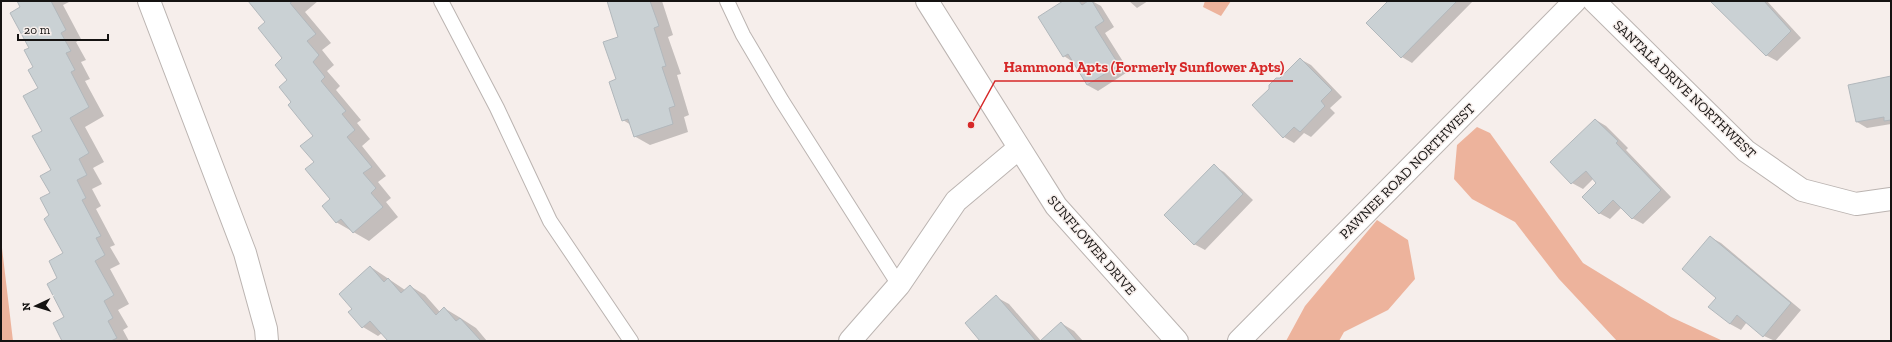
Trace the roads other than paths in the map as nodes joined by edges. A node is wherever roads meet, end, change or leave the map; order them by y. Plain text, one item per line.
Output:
1 (149, 1) edge
2 (441, 1) edge
3 (727, 1) edge
4 (927, 1) edge
5 (1575, 1) edge
6 (1594, 1) edge
7 (1019, 148) junction
8 (1891, 199) edge
9 (899, 285) junction
10 (267, 341) edge
11 (631, 341) edge
12 (850, 341) edge
13 (1177, 341) edge
14 (1239, 341) edge

1 - 10 street
2 - 11 lane
3 - 9 lane
4 - 7 street, SUNFLOWER DRIVE
5 - 14 street, PAWNEE ROAD NORTHWEST
6 - 8 street, SANTALA DRIVE NORTHWEST
7 - 9 street
7 - 13 street, SUNFLOWER DRIVE
9 - 12 street

